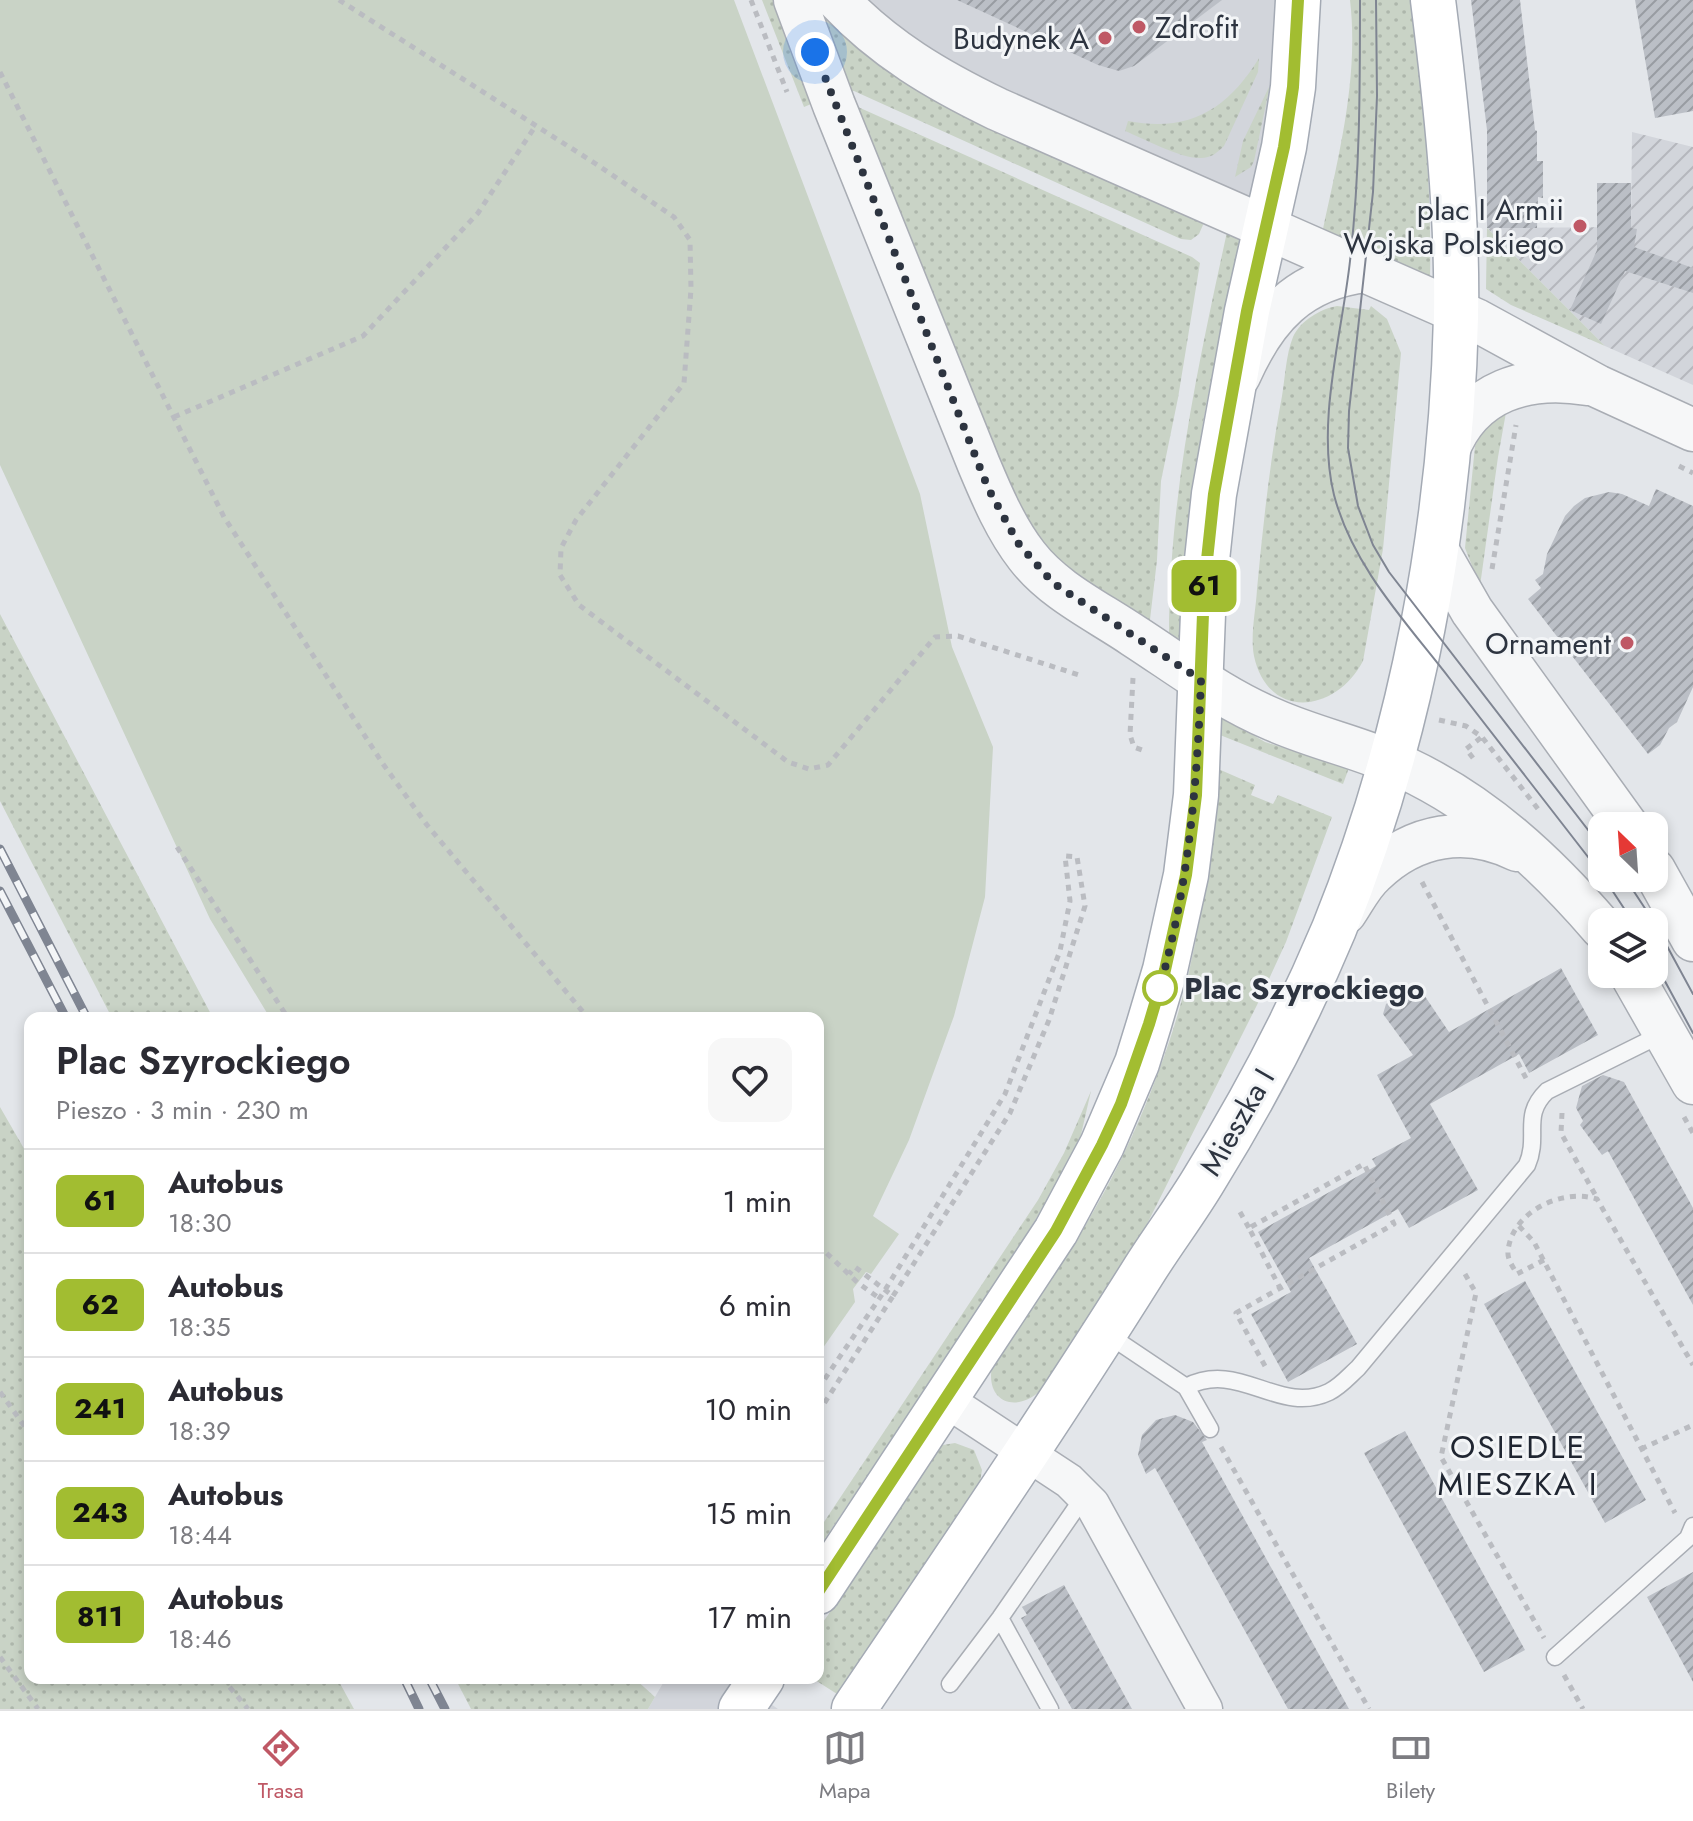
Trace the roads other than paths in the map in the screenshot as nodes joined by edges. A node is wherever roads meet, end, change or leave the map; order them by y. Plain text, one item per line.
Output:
1 (795, 0) edge
2 (838, 0) edge
3 (1298, 0) edge
4 (1433, 0) edge
5 (1267, 227) junction
6 (1366, 271) junction
7 (1456, 311) junction
8 (1597, 386) junction
9 (1228, 403) junction
10 (1693, 430) edge
11 (1448, 451) junction
12 (1436, 548) junction
13 (1201, 680) junction
14 (1390, 762) junction
15 (1617, 812) edge
16 (1549, 869) junction
17 (1667, 892) edge
18 (1588, 912) edge
19 (1335, 927) junction
20 (1693, 940) edge
21 (1639, 988) edge
22 (1665, 1032) junction
23 (1693, 1083) edge
24 (1105, 1333) junction
25 (1186, 1387) junction
26 (946, 1400) junction
27 (1210, 1429) road end
28 (1026, 1453) junction
29 (1085, 1495) junction
30 (1691, 1532) edge
31 (824, 1583) edge
32 (1000, 1618) junction
33 (1555, 1657) road end
34 (758, 1684) edge
35 (950, 1684) dead end
36 (741, 1709) edge
37 (854, 1709) edge
38 (1050, 1709) edge
39 (1205, 1709) edge

1 - 13 street
2 - 5 street
3 - 5 main road
4 - 7 main road, Mieszka I
5 - 6 street
5 - 9 main road
6 - 7 street
6 - 9 street
7 - 8 street
7 - 11 main road, Mieszka I
8 - 10 street
8 - 11 street
9 - 13 main road
11 - 12 main road, Mieszka I
12 - 14 main road, Mieszka I
12 - 15 street
13 - 14 street
13 - 26 main road
14 - 16 street
14 - 19 main road, Mieszka I
16 - 18 street
16 - 19 street
17 - 20 street
19 - 24 main road, Mieszka I
21 - 22 street
22 - 23 street
22 - 25 lane
24 - 25 lane
24 - 28 main road, Mieszka I
25 - 27 lane
26 - 28 street
26 - 31 main road
28 - 29 street
28 - 37 main road, Mieszka I
29 - 32 lane
29 - 39 street
30 - 33 lane
32 - 35 lane
32 - 38 lane
34 - 36 main road

